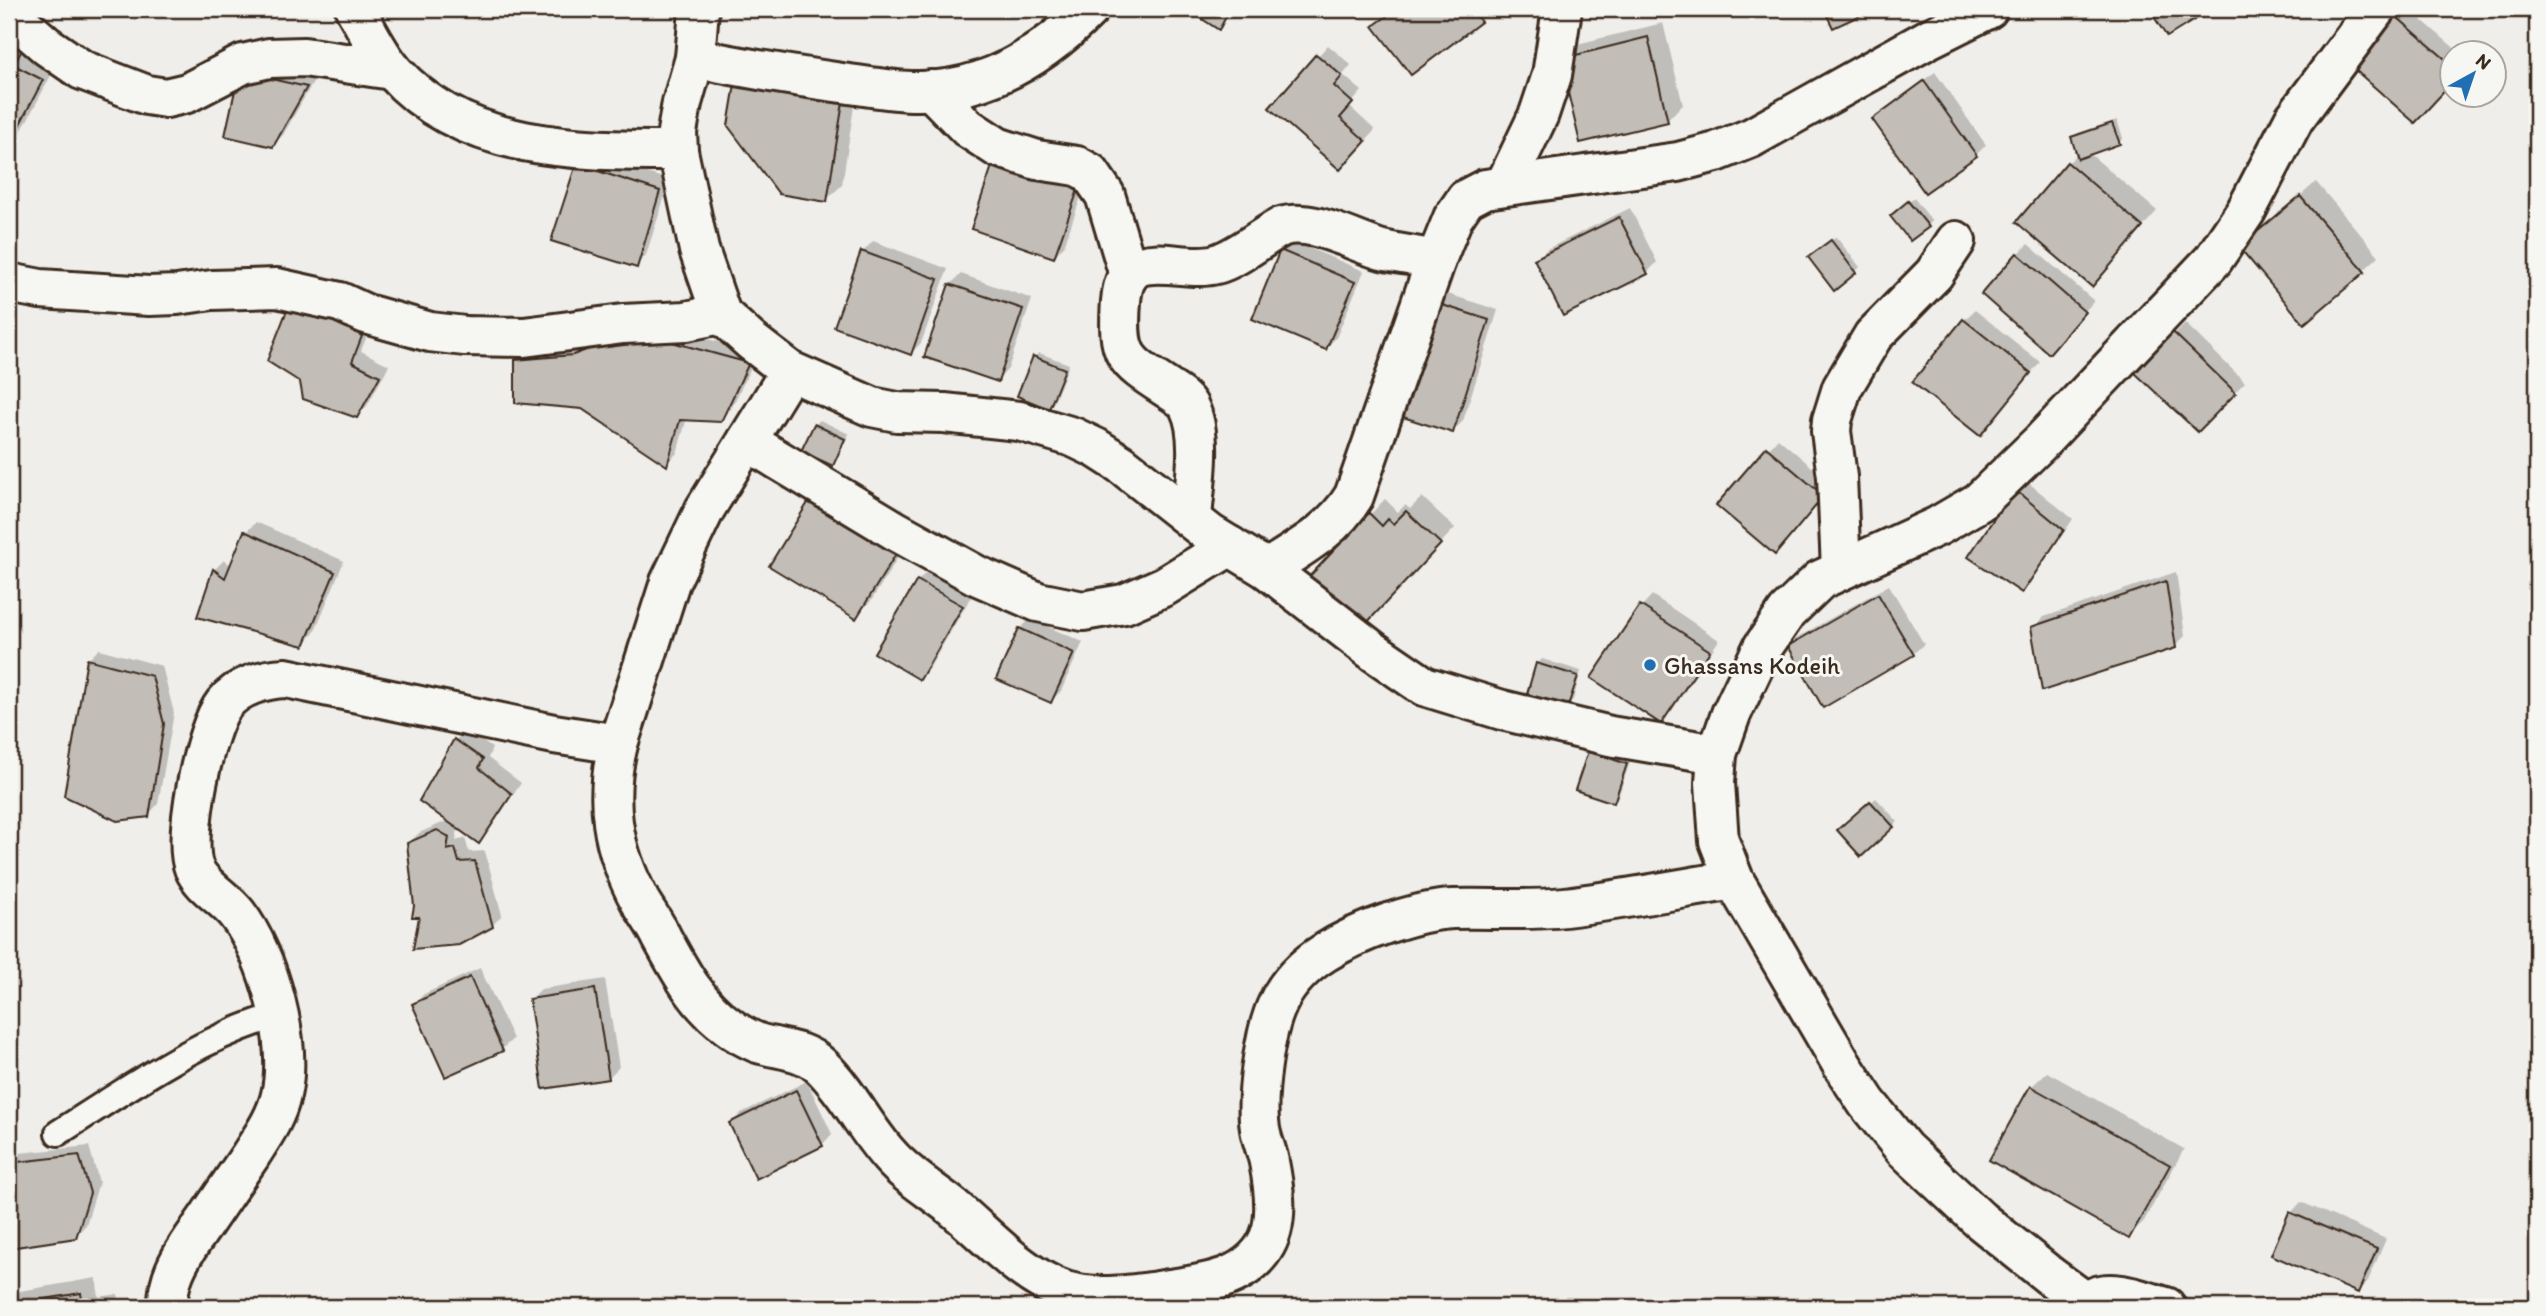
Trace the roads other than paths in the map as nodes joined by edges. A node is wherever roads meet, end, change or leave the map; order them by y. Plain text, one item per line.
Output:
1 (355, 9) edge
2 (699, 9) edge
3 (1089, 9) edge
4 (1562, 9) edge
5 (1988, 9) edge
6 (2376, 9) edge
7 (9, 13) edge
8 (695, 58) junction
9 (392, 71) junction
10 (931, 90) junction
11 (678, 151) junction
12 (1505, 185) junction
13 (1956, 241) dead end
14 (1436, 260) junction
15 (1129, 275) junction
16 (9, 283) edge
17 (721, 314) junction
18 (790, 370) junction
19 (747, 441) junction
20 (1192, 519) junction
21 (1230, 546) junction
22 (1267, 569) junction
23 (1841, 569) junction
24 (618, 744) junction
25 (1717, 754) junction
26 (1734, 880) junction
27 (279, 1015) junction
28 (58, 1133) dead end
29 (2086, 1305) edge
30 (168, 1307) edge
31 (2166, 1307) edge

1 - 9 street
2 - 8 street
3 - 10 street
4 - 12 street
5 - 12 street
6 - 23 street
7 - 9 street
8 - 10 street
8 - 11 street
9 - 11 street
10 - 15 street
11 - 17 street
12 - 14 street
13 - 23 street
14 - 15 street
14 - 22 street
15 - 20 street
16 - 17 street
17 - 18 street
18 - 19 street
18 - 20 street
19 - 21 street
19 - 24 street
20 - 21 street
21 - 22 street
22 - 25 street
23 - 25 street
24 - 26 street
24 - 27 street
25 - 26 street
26 - 29 street
27 - 28 lane
27 - 30 street
29 - 31 street

